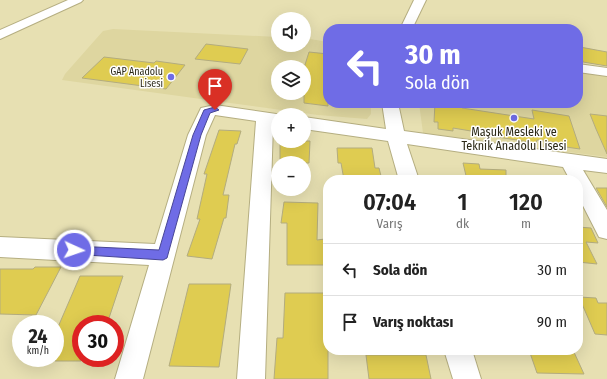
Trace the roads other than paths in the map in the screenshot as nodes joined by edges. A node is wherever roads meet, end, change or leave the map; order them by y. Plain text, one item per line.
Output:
1 (76, 0) edge
2 (420, 0) edge
3 (408, 24) edge
4 (0, 35) edge
5 (583, 69) edge
6 (607, 72) edge
7 (391, 108) edge
8 (271, 118) edge
9 (311, 124) edge
10 (396, 137) junction
11 (569, 161) junction
12 (607, 166) edge
13 (407, 175) edge
14 (577, 175) edge
15 (583, 186) edge
16 (607, 230) edge
17 (0, 247) edge
18 (163, 255) junction
19 (460, 355) edge
20 (129, 379) edge
21 (251, 379) edge
22 (467, 379) edge

1 - 4 street
2 - 3 street
5 - 6 street
7 - 10 street
8 - 18 street
8 - 21 street
9 - 10 street
10 - 11 street
10 - 13 street
11 - 12 street
11 - 14 street
15 - 16 street
17 - 18 street
18 - 20 street
19 - 22 street

